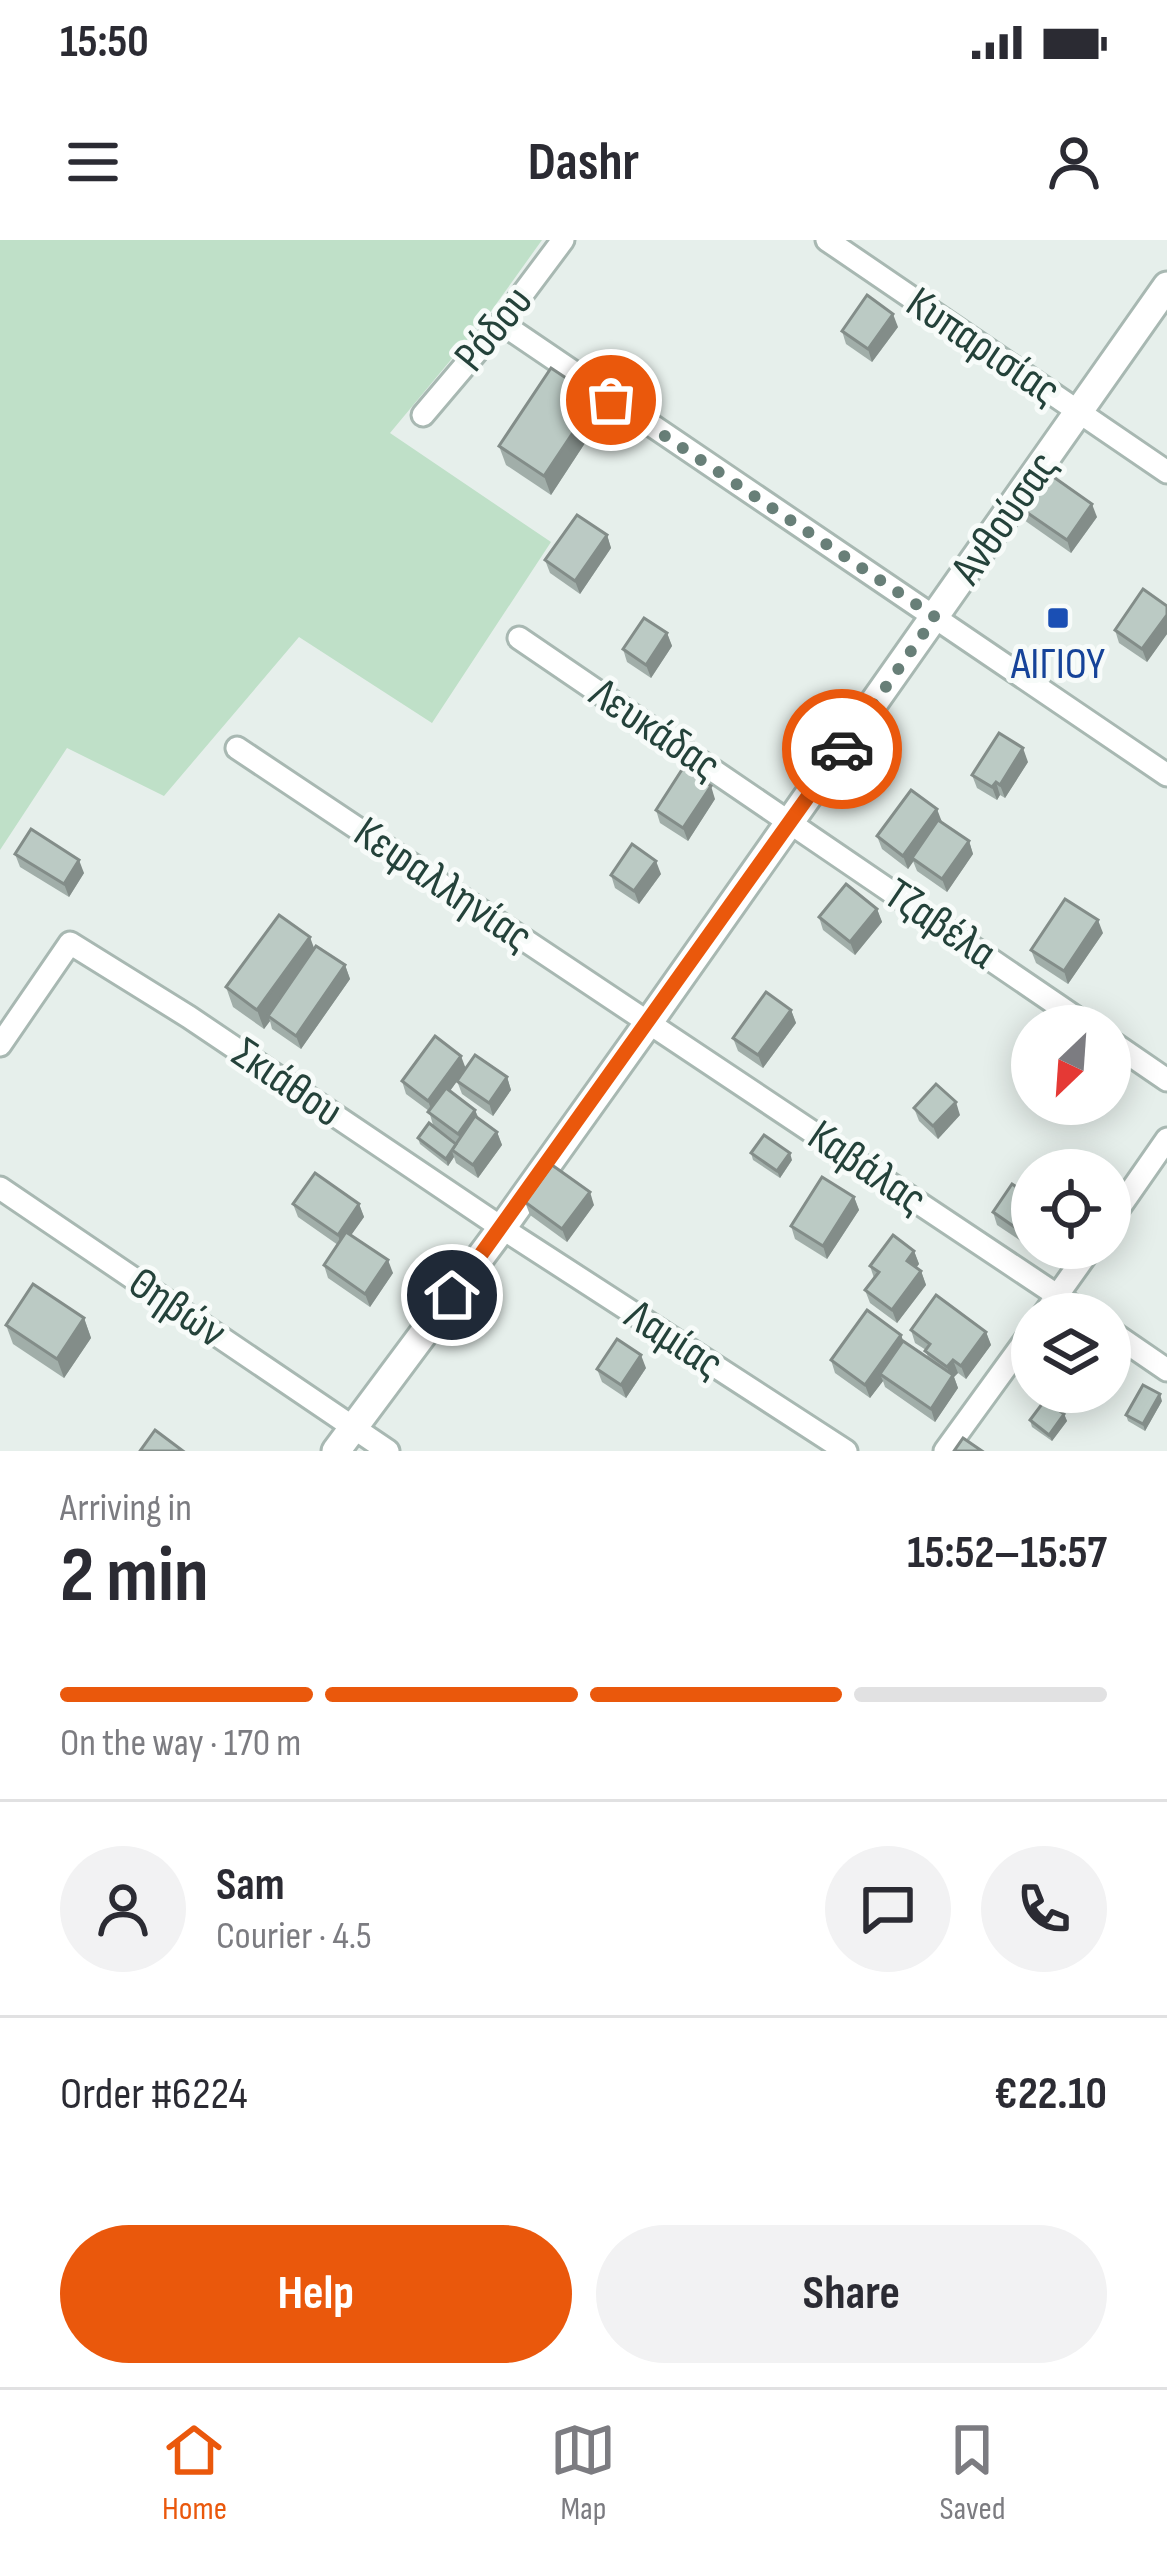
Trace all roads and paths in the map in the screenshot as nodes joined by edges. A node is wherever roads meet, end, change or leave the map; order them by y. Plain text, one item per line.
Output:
1 (563, 240) edge
2 (827, 240) edge
3 (1167, 286) edge
4 (501, 323) junction
5 (1079, 413) junction
6 (423, 416) dead end
7 (1167, 472) edge
8 (935, 617) junction
9 (519, 638) dead end
10 (237, 748) dead end
11 (1167, 775) edge
12 (792, 822) junction
13 (1058, 1005) edge
14 (649, 1022) junction
15 (0, 1045) edge
16 (1131, 1055) edge
17 (1167, 1080) edge
18 (1167, 1139) edge
19 (0, 1188) edge
20 (1131, 1191) edge
21 (502, 1228) junction
22 (1034, 1293) edge
23 (1131, 1345) edge
24 (1011, 1360) edge
25 (1167, 1370) edge
26 (354, 1427) junction
27 (336, 1451) edge
28 (388, 1451) edge
29 (846, 1451) edge
30 (945, 1451) edge

1 - 4 street, Ρόδου
2 - 5 street, Κυπαρισίας
3 - 5 street, Ανθούσας
4 - 6 street, Ρόδου
4 - 8 street
5 - 7 street, Κυπαρισίας
5 - 8 street, Ανθούσας
8 - 11 street
8 - 12 street, Ανθούσας
9 - 12 street, Λευκάδας
10 - 14 street, Κεφαλληνίας
12 - 13 street, Τζαβέλα
12 - 14 street, Ανθούσας
14 - 21 street, Ανθούσας
14 - 22 street, Καβάλας
15 - 21 street, Σκιάθου
16 - 17 street
18 - 20 street
19 - 26 street, Θηβών
21 - 26 street, Ανθούσας
21 - 29 street, Λαμίας
23 - 25 street
24 - 30 street
26 - 27 street, Ανθούσας
26 - 28 street, Θηβών

